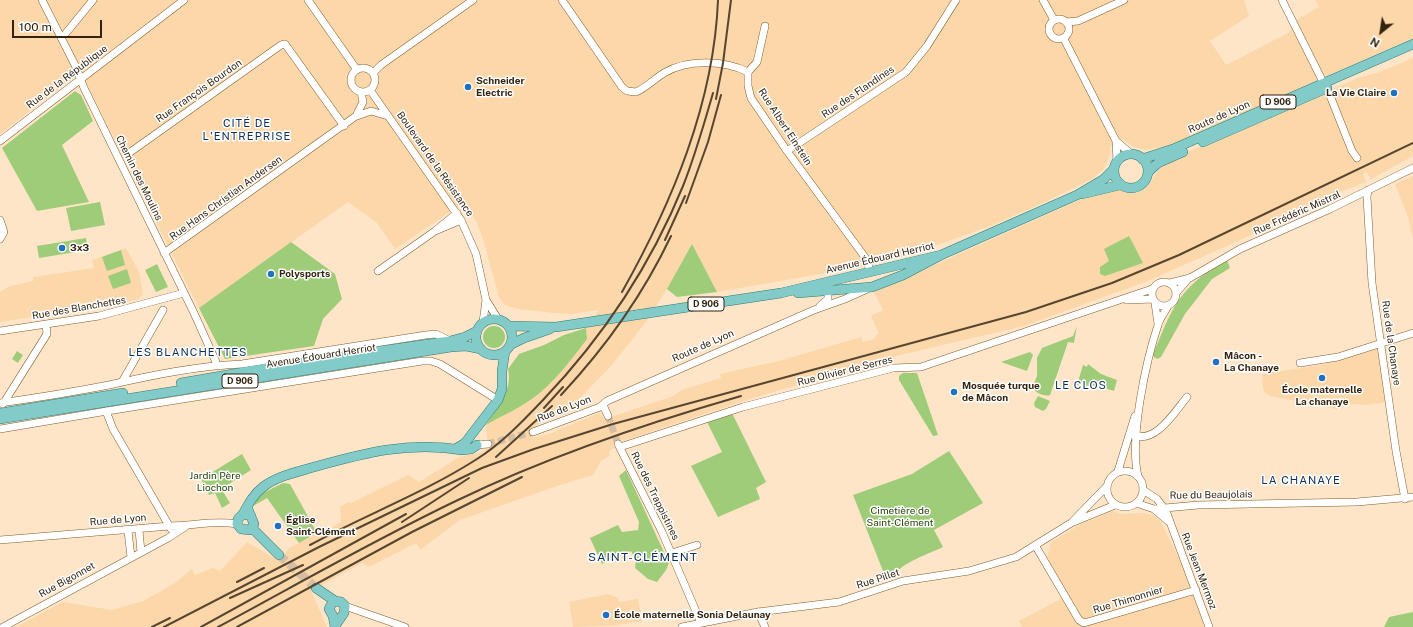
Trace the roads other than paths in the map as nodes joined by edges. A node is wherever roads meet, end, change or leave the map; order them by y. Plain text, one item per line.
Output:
1 (42, 0) edge
2 (93, 0) edge
3 (184, 0) edge
4 (308, 0) edge
5 (473, 0) edge
6 (562, 0) edge
7 (956, 0) edge
8 (1043, 0) edge
9 (1124, 0) edge
10 (1282, 0) edge
11 (1054, 20) junction
12 (1078, 21) junction
13 (1066, 22) junction
14 (765, 26) dead end
15 (1070, 32) junction
16 (66, 33) dead end
17 (1064, 39) junction
18 (1413, 44) edge
19 (1413, 51) edge
20 (357, 70) junction
21 (748, 72) junction
22 (373, 73) junction
23 (79, 79) junction
24 (1325, 85) junction
25 (370, 90) junction
26 (361, 92) junction
27 (356, 116) junction
28 (390, 117) junction
29 (344, 126) junction
30 (0, 141) edge
31 (1116, 141) junction
32 (787, 151) junction
33 (129, 153) dead end
34 (1131, 154) junction
35 (1357, 158) dead end
36 (1142, 159) junction
37 (1115, 166) junction
38 (1413, 168) edge
39 (1148, 172) junction
40 (1120, 185) junction
41 (1368, 190) junction
42 (1077, 195) junction
43 (457, 213) junction
44 (0, 220) edge
45 (461, 220) junction
46 (435, 231) junction
47 (0, 239) edge
48 (164, 253) junction
49 (941, 254) junction
50 (378, 271) dead end
51 (870, 272) junction
52 (1190, 278) junction
53 (1170, 283) junction
54 (872, 286) junction
55 (1152, 289) junction
56 (828, 292) junction
57 (184, 293) junction
58 (781, 293) junction
59 (1176, 293) junction
60 (486, 300) junction
61 (1121, 300) junction
62 (1154, 301) junction
63 (1168, 306) junction
64 (163, 310) dead end
65 (814, 310) junction
66 (498, 319) junction
67 (483, 322) junction
68 (46, 324) junction
69 (1158, 324) junction
70 (508, 326) junction
71 (556, 327) junction
72 (0, 331) edge
73 (477, 331) junction
74 (1413, 333) edge
75 (450, 341) junction
76 (1382, 342) junction
77 (508, 348) junction
78 (481, 349) junction
79 (490, 355) junction
80 (1300, 362) dead end
81 (215, 365) junction
82 (502, 371) junction
83 (122, 382) junction
84 (1187, 398) dead end
85 (498, 400) junction
86 (2, 404) edge
87 (603, 405) junction
88 (106, 411) junction
89 (0, 413) edge
90 (608, 416) tunnel mouth
91 (483, 418) junction
92 (0, 419) edge
93 (0, 430) edge
94 (533, 432) tunnel mouth
95 (471, 435) junction
96 (1133, 435) junction
97 (488, 444) tunnel mouth
98 (477, 445) junction
99 (619, 446) joint
100 (455, 449) junction
101 (1118, 471) junction
102 (1138, 476) junction
103 (1106, 487) junction
104 (1143, 490) junction
105 (1413, 497) edge
106 (1405, 498) junction
107 (1136, 503) junction
108 (1115, 505) junction
109 (1163, 507) junction
110 (1154, 509) junction
111 (247, 512) junction
112 (1169, 521) junction
113 (1071, 523) junction
114 (237, 524) junction
115 (170, 526) junction
116 (185, 527) junction
117 (252, 528) junction
118 (139, 530) junction
119 (128, 531) junction
120 (171, 536) junction
121 (0, 540) edge
122 (696, 545) dead end
123 (1035, 546) junction
124 (141, 552) junction
125 (672, 553) junction
126 (279, 555) tunnel mouth
127 (131, 557) junction
128 (1196, 590) junction
129 (758, 612) junction
130 (341, 613) junction
131 (701, 623) junction
132 (335, 626) edge
133 (3, 627) edge
134 (405, 627) edge
135 (682, 627) edge
136 (765, 627) edge
137 (1209, 627) edge

1 - 23 street, Chemin des Moulins
2 - 16 street
3 - 23 street, Rue de la République
4 - 20 street
5 - 22 street
6 - 21 street
7 - 32 street, Rue des Flandines
8 - 11 street
9 - 12 street
10 - 24 street
11 - 13 street
11 - 17 street
12 - 13 street
12 - 15 street
13 - 15 street
14 - 21 street
15 - 17 street
17 - 31 street
18 - 24 main road, Route de Lyon / D 906
19 - 24 main road, Route de Lyon / D 906
20 - 22 street
20 - 26 street
21 - 32 street, Rue Albert Einstein
22 - 25 street
23 - 30 street, Rue de la République
23 - 48 street, Chemin des Moulins
24 - 35 street
24 - 36 main road, Route de Lyon / D 906
24 - 39 main road, Route de Lyon / D 906
25 - 26 street
25 - 28 street, Boulevard de la Résistance
26 - 27 street
27 - 28 street, Rue Hans Christian Andersen
27 - 29 street, Rue Hans Christian Andersen
28 - 43 street, Boulevard de la Résistance
29 - 33 street, Rue François Bourdon
29 - 48 street, Rue Hans Christian Andersen
31 - 34 street
31 - 37 street
32 - 51 street, Rue Albert Einstein
34 - 36 main road
34 - 37 main road
36 - 39 main road
37 - 40 main road
37 - 42 main road, D 906
38 - 41 street, Rue Frédéric Mistral
39 - 40 main road
40 - 42 main road, D 906
41 - 52 street, Rue Frédéric Mistral
41 - 76 street, Rue de la Chanaye
42 - 49 main road, D 906
43 - 45 street, Boulevard de la Résistance
43 - 46 street
44 - 47 street
45 - 46 street
45 - 60 street, Boulevard de la Résistance
46 - 50 street
48 - 57 street, Chemin des Moulins
49 - 51 main road, Avenue Édouard Herriot / D 906
49 - 54 main road, Avenue Édouard Herriot / D 906
51 - 58 main road, Avenue Édouard Herriot / D 906
52 - 53 street, Rue Frédéric Mistral
52 - 59 street, Rue Frédéric Mistral
53 - 55 street
53 - 59 street
54 - 56 main road, Avenue Édouard Herriot / D 906
54 - 65 street, Route de Lyon
55 - 61 street, Rue Olivier de Serres
55 - 62 street
56 - 58 main road, Avenue Édouard Herriot / D 906
56 - 65 street, Route de Lyon
57 - 68 street, Rue des Blanchettes
57 - 81 street, Chemin des Moulins
58 - 71 main road, Avenue Édouard Herriot / D 906
59 - 63 street
60 - 66 street, Boulevard de la Résistance
60 - 67 street, Boulevard de la Résistance
61 - 62 street, Rue Olivier de Serres
61 - 99 street, Rue Olivier de Serres
62 - 63 street
62 - 69 street
63 - 69 street
64 - 83 street
65 - 87 street, Route de Lyon
66 - 67 main road
66 - 70 main road
67 - 73 main road
68 - 72 street, Rue des Blanchettes
68 - 86 street
69 - 96 street
70 - 71 main road, Avenue Édouard Herriot / D 906
70 - 77 main road
71 - 77 main road, Avenue Édouard Herriot / D 906
73 - 75 main road, Avenue Édouard Herriot / D 906
73 - 78 main road
74 - 76 street
75 - 81 street
75 - 89 main road, Avenue Édouard Herriot / D 906
76 - 80 street
76 - 106 street, Rue de la Chanaye
77 - 79 main road
77 - 82 main road
78 - 79 main road
78 - 92 main road, Avenue Édouard Herriot / D 906
79 - 82 main road
81 - 83 street
82 - 85 main road
83 - 86 street
84 - 96 street
85 - 88 street
85 - 91 main road
87 - 90 street
87 - 94 street, Rue de Lyon
88 - 93 street
88 - 115 street
91 - 95 main road
91 - 98 main road
95 - 98 main road
95 - 100 main road
96 - 101 street
96 - 102 street
97 - 98 street
98 - 100 main road
99 - 125 street, Rue des Trappistines
100 - 111 main road
101 - 102 street
101 - 103 street
102 - 104 street
103 - 108 street
103 - 113 street, Rue Pillet
104 - 107 street
104 - 109 street, Rue Jean Mermoz
105 - 106 street, Rue du Beaujolais
106 - 109 street, Rue du Beaujolais
107 - 108 street
107 - 110 street, Rue Jean Mermoz
108 - 113 street, Rue Pillet
109 - 110 street, Rue du Beaujolais
109 - 112 street, Rue Jean Mermoz
110 - 112 street, Rue Jean Mermoz
111 - 114 main road
111 - 117 main road
112 - 128 street, Rue Jean Mermoz
113 - 123 street, Rue Pillet
114 - 116 street, Rue de Lyon
114 - 117 main road
115 - 116 street, Rue de Lyon
115 - 118 street, Rue de Lyon
115 - 120 street
116 - 120 street, Rue Bigonnet
117 - 126 main road
118 - 119 street, Rue de Lyon
118 - 124 street
119 - 121 street, Rue de Lyon
119 - 127 street
120 - 124 street, Rue Bigonnet
122 - 125 street
123 - 128 street, Rue Thimonnier
123 - 129 street, Rue Pillet
124 - 127 street, Rue Bigonnet
125 - 131 street, Rue des Trappistines
127 - 133 street, Rue Bigonnet
128 - 137 street, Rue Jean Mermoz
129 - 131 street, Rue Pillet
129 - 136 street
130 - 130 main road
130 - 132 main road
130 - 134 street
131 - 135 street, Rue Pillet

